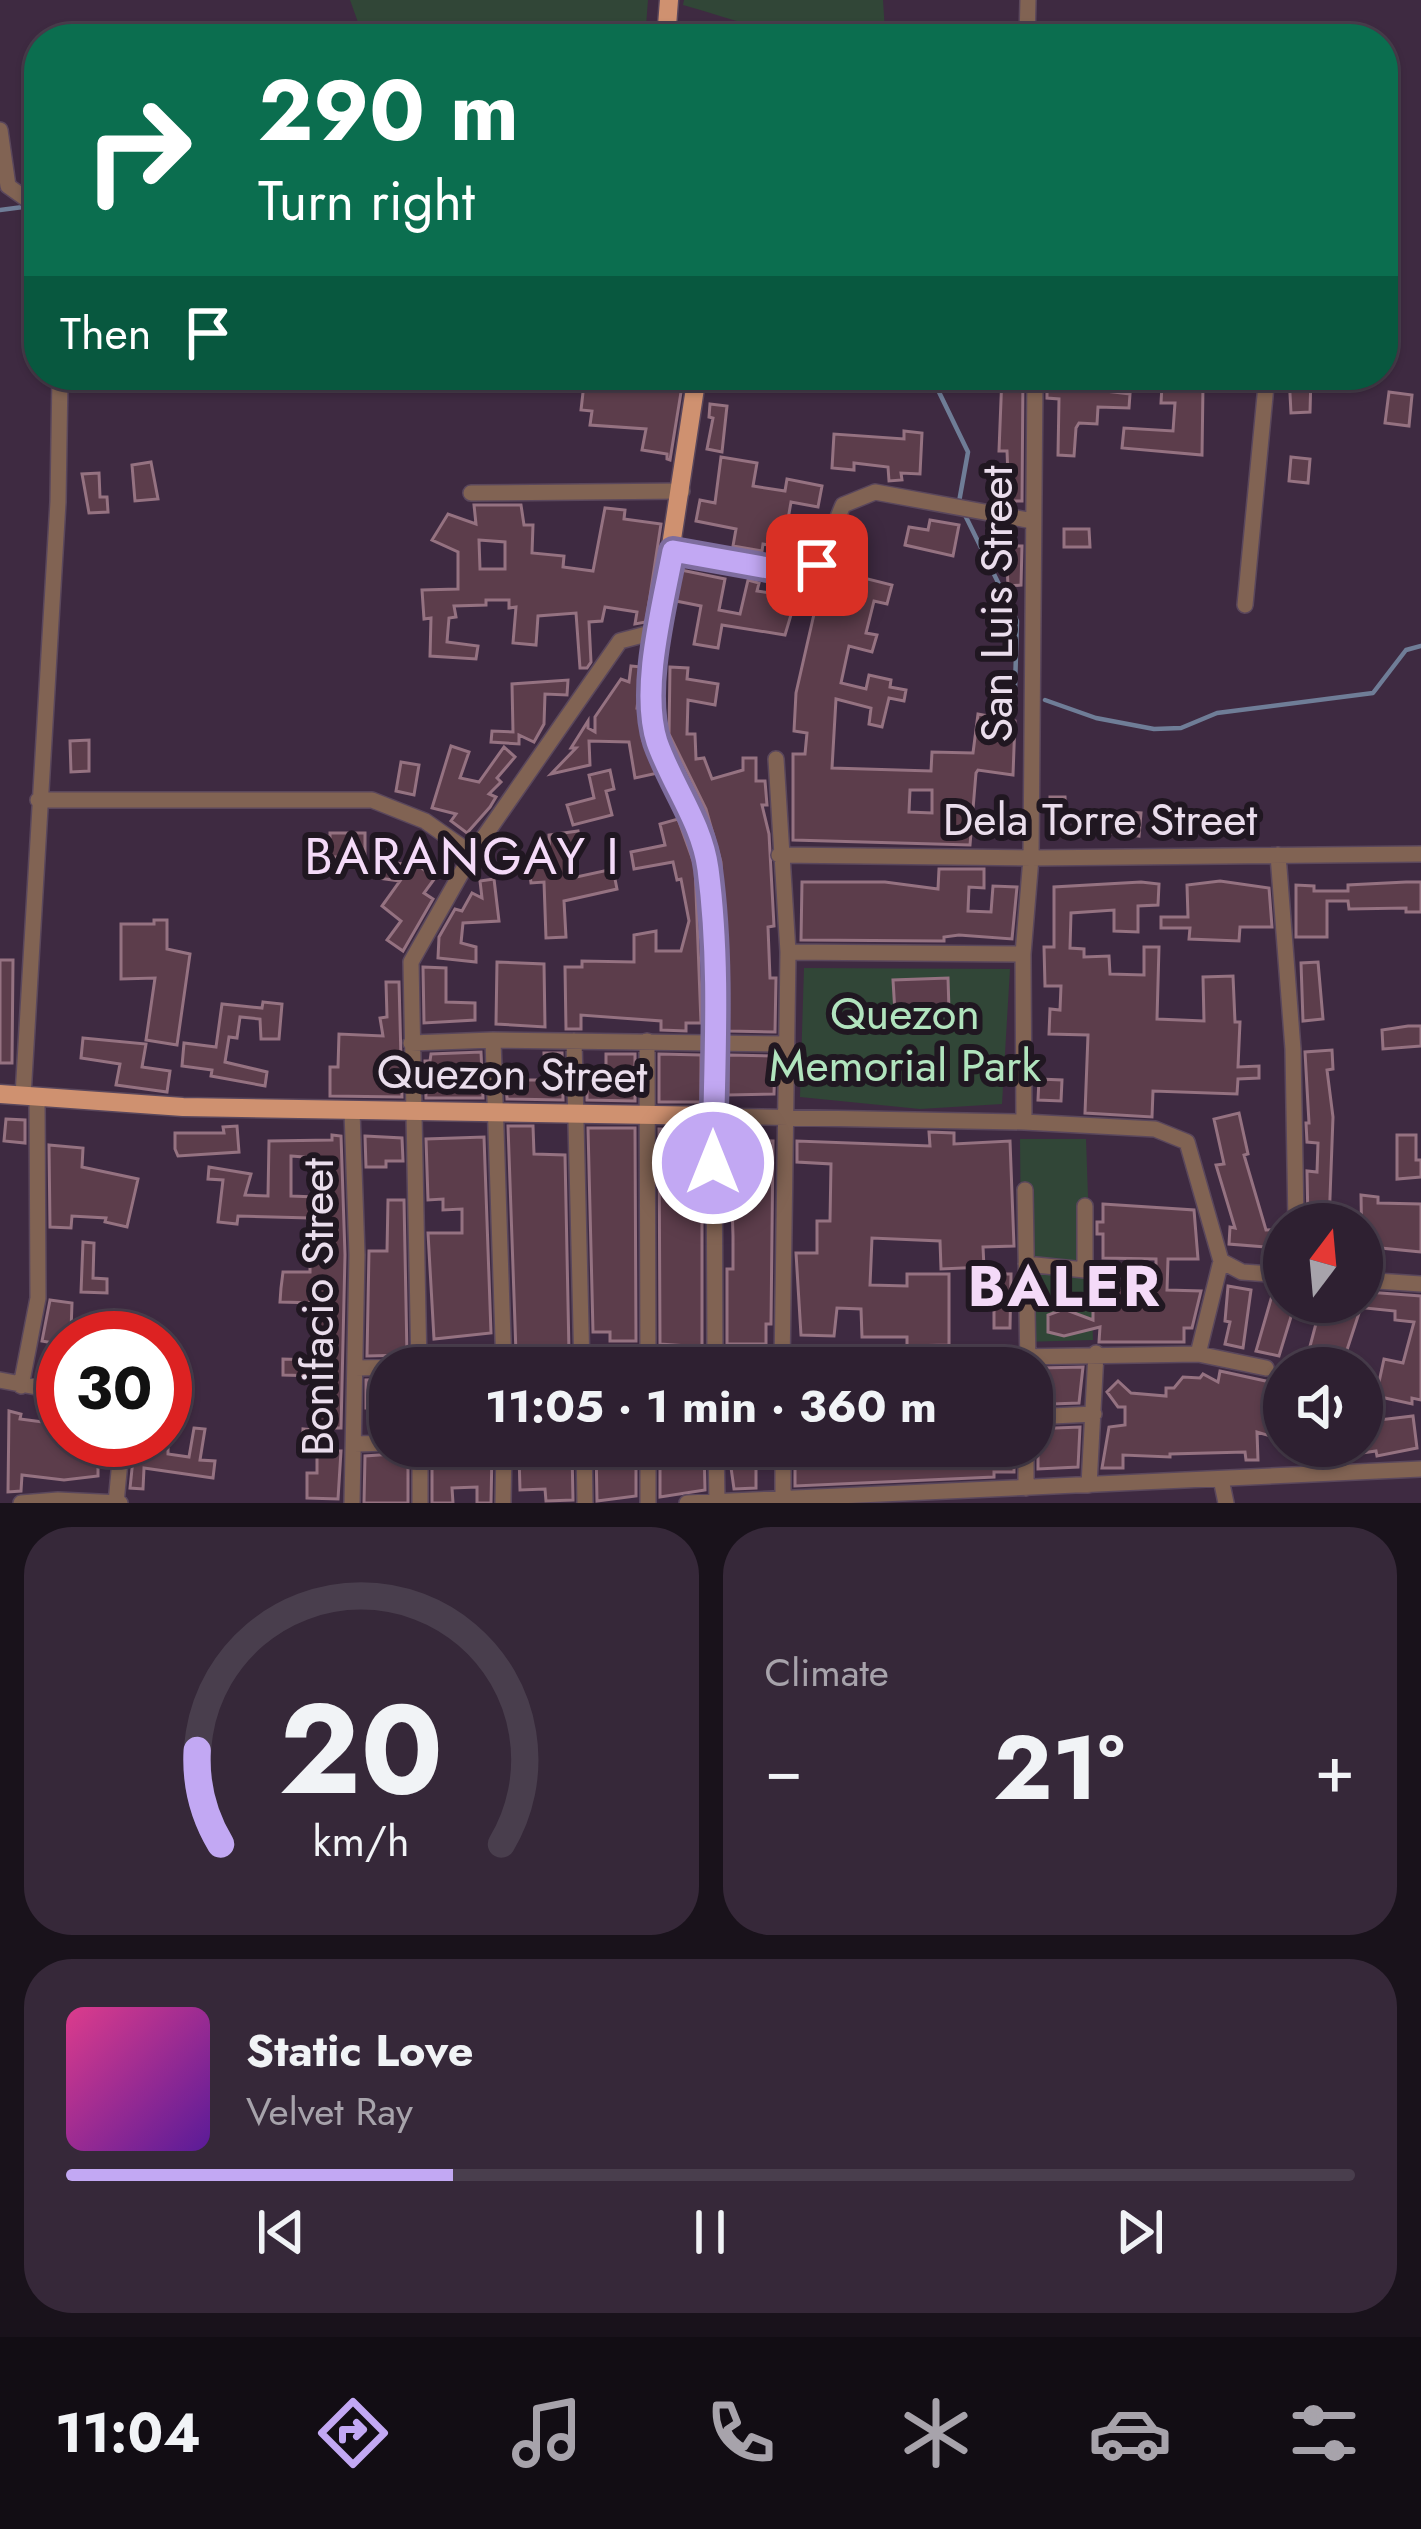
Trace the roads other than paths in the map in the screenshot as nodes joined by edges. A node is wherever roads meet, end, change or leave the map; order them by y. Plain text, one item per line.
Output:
1 (0, 130) edge
2 (24, 197) edge
3 (60, 390) edge
4 (695, 390) edge
5 (1034, 390) edge
6 (1266, 390) edge
7 (682, 490) junction
8 (471, 494) dead end
9 (1033, 521) junction
10 (673, 551) junction
11 (1245, 605) dead end
12 (658, 631) junction
13 (776, 759) dead end
14 (38, 800) junction
15 (472, 854) junction
16 (1421, 854) edge
17 (779, 855) junction
18 (1278, 855) junction
19 (1031, 858) junction
20 (788, 952) junction
21 (1023, 954) junction
22 (493, 1040) junction
23 (574, 1040) junction
24 (647, 1041) junction
25 (714, 1042) junction
26 (411, 1043) junction
27 (786, 1044) junction
28 (0, 1094) edge
29 (30, 1096) junction
30 (352, 1111) junction
31 (414, 1111) junction
32 (497, 1112) junction
33 (575, 1113) junction
34 (647, 1115) junction
35 (713, 1116) junction
36 (788, 1117) junction
37 (1024, 1122) junction
38 (1025, 1190) dead end
39 (1296, 1203) edge
40 (1084, 1206) dead end
41 (1221, 1261) junction
42 (1026, 1264) junction
43 (1263, 1274) edge
44 (1383, 1281) edge
45 (1421, 1284) edge
46 (419, 1347) edge
47 (503, 1347) edge
48 (581, 1347) edge
49 (648, 1347) edge
50 (716, 1347) edge
51 (782, 1347) edge
52 (1028, 1347) edge
53 (1096, 1353) junction
54 (1198, 1354) junction
55 (1053, 1358) edge
56 (1263, 1367) edge
57 (355, 1368) junction
58 (369, 1368) edge
59 (0, 1380) edge
60 (21, 1386) junction
61 (36, 1388) edge
62 (1094, 1414) junction
63 (1053, 1416) edge
64 (355, 1444) junction
65 (369, 1444) edge
66 (120, 1467) edge
67 (420, 1467) edge
68 (504, 1467) edge
69 (584, 1467) edge
70 (648, 1467) edge
71 (716, 1467) edge
72 (782, 1467) edge
73 (1026, 1467) edge
74 (1421, 1469) edge
75 (1221, 1479) junction
76 (1089, 1484) junction
77 (1026, 1487) junction
78 (783, 1498) junction
79 (717, 1502) edge
80 (21, 1503) edge
81 (118, 1503) edge
82 (352, 1503) edge
83 (420, 1503) edge
84 (503, 1503) edge
85 (585, 1503) edge
86 (648, 1503) edge
87 (687, 1503) edge
88 (1226, 1503) edge

1 - 2 street
3 - 14 street
4 - 7 main road
5 - 9 street, San Luis Street
6 - 11 street
7 - 8 street
7 - 10 main road
9 - 10 street
9 - 19 street, San Luis Street
10 - 12 main road
12 - 15 street
12 - 25 main road
13 - 17 street
14 - 15 street
14 - 29 street
15 - 26 street
16 - 18 street, Dela Torre Street
17 - 19 street, Dela Torre Street
17 - 20 street
18 - 19 street, Dela Torre Street
18 - 39 street
19 - 21 street, San Luis Street
20 - 21 street
20 - 27 street
21 - 37 street, San Luis Street
22 - 23 street
22 - 26 street
22 - 32 street
23 - 24 street
23 - 33 street
24 - 25 street
24 - 34 street
25 - 27 street
25 - 35 main road
26 - 31 street
27 - 36 street
28 - 29 main road, Quezon Street
29 - 30 main road, Quezon Street
29 - 60 street
30 - 31 main road, Quezon Street
30 - 57 street, Bonifacio Street
31 - 32 main road, Quezon Street
31 - 46 street
32 - 33 main road, Quezon Street
32 - 47 street
33 - 34 main road, Quezon Street
33 - 48 street
34 - 35 main road, Quezon Street
34 - 49 street
35 - 36 street, Quezon Street
35 - 50 street
36 - 37 street, Quezon Street
36 - 51 street
37 - 41 street, Quezon Street
38 - 42 street
40 - 42 street
41 - 43 street
41 - 54 street
42 - 52 street
44 - 45 street
53 - 54 street
53 - 55 street
53 - 62 street
54 - 56 street
57 - 58 street
57 - 64 street, Bonifacio Street
59 - 60 street
60 - 61 street
62 - 63 street
62 - 76 street
64 - 65 street
64 - 82 street, Bonifacio Street
66 - 81 street
67 - 83 street
68 - 84 street
69 - 85 street
70 - 86 street
71 - 79 street
72 - 78 street
73 - 77 street
74 - 75 street
75 - 76 street
75 - 88 street
76 - 77 street
77 - 78 street
78 - 79 street
79 - 87 street
80 - 81 street

